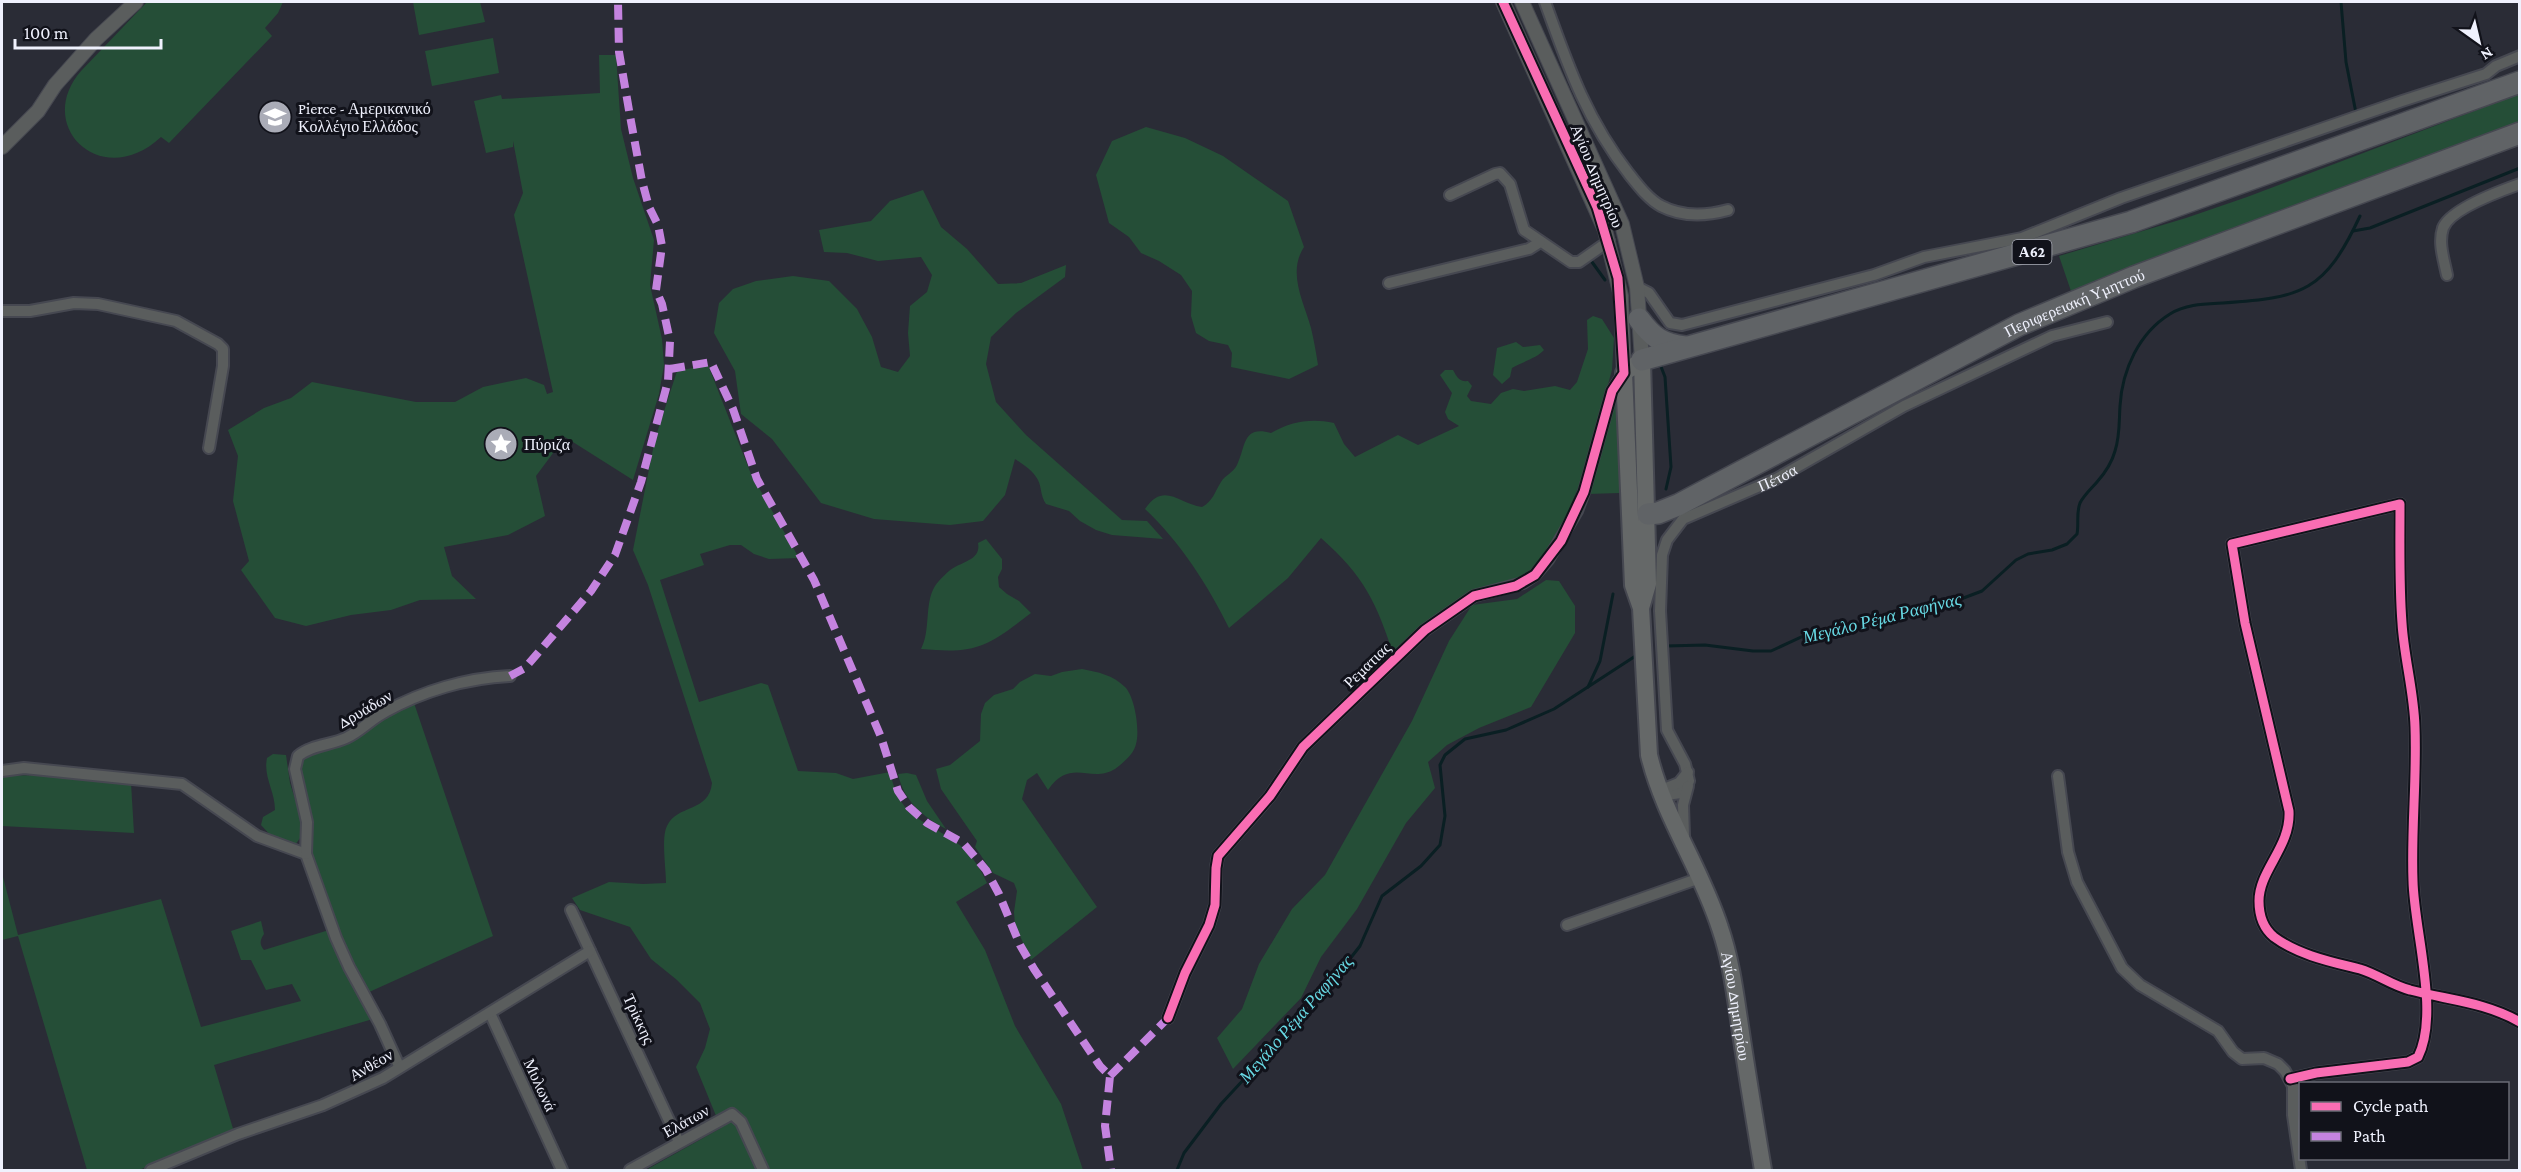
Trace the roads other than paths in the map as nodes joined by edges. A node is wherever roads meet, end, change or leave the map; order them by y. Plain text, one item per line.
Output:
1 (136, 2) edge
2 (1503, 2) edge
3 (1522, 2) edge
4 (1545, 2) edge
5 (2520, 56) edge
6 (2486, 74) junction
7 (2520, 82) edge
8 (2481, 96) junction
9 (2520, 133) edge
10 (2, 147) edge
11 (2520, 184) edge
12 (1450, 195) dead end
13 (1728, 210) dead end
14 (1609, 241) junction
15 (1540, 242) junction
16 (2447, 275) dead end
17 (1389, 283) dead end
18 (1637, 287) junction
19 (2, 311) edge
20 (1639, 319) junction
21 (2107, 322) dead end
22 (1686, 347) junction
23 (1642, 360) junction
24 (1623, 373) junction
25 (208, 448) dead end
26 (1639, 514) junction
27 (510, 676) dead end
28 (2, 771) edge
29 (1689, 776) junction
30 (2058, 776) dead end
31 (1659, 791) junction
32 (1685, 848) junction
33 (306, 854) junction
34 (1700, 878) junction
35 (571, 910) dead end
36 (1567, 925) dead end
37 (590, 951) junction
38 (2427, 994) junction
39 (490, 1013) junction
40 (1168, 1018) dead end
41 (2520, 1022) edge
42 (399, 1066) junction
43 (2290, 1079) junction
44 (679, 1142) junction
45 (2299, 1156) edge
46 (151, 1170) edge
47 (562, 1170) edge
48 (630, 1170) edge
49 (763, 1170) edge
50 (1763, 1170) edge

1 - 10 street
2 - 14 street, Αγίου Δημητρίου
3 - 18 street, Αγίου Δημητρίου
4 - 13 street
5 - 6 street
6 - 8 street
6 - 18 street
7 - 8 highway, Α62
8 - 22 highway, Α62
9 - 26 highway, Περιφερειακή Υμηττού
11 - 16 street
12 - 15 street
14 - 15 street
14 - 24 street, Αγίου Δημητρίου
15 - 17 street
18 - 20 street, Αγίου Δημητρίου
19 - 25 street
20 - 22 highway
20 - 23 street, Αγίου Δημητρίου
21 - 29 street, Πέτσα
22 - 23 highway
23 - 24 main road
23 - 26 main road, Αγίου Δημητρίου
24 - 26 main road
24 - 40 street, Ρεματιας
26 - 31 main road
27 - 33 street, Δρυάδων
28 - 33 street
29 - 31 street
29 - 32 street
30 - 43 street
31 - 32 main road
32 - 34 main road, Αγίου Δημητρίου
33 - 42 street
34 - 36 street
34 - 50 main road, Αγίου Δημητρίου
35 - 37 street, Τρίκκης
37 - 39 street, Ανθέον
37 - 44 street, Τρίκκης
38 - 38 street
38 - 41 street
38 - 43 street
39 - 42 street, Ανθέον
39 - 47 street, Μυλωνά
42 - 46 street, Ανθέον
43 - 45 street
44 - 48 street, Ελάτων
44 - 49 street, Ελάτων

